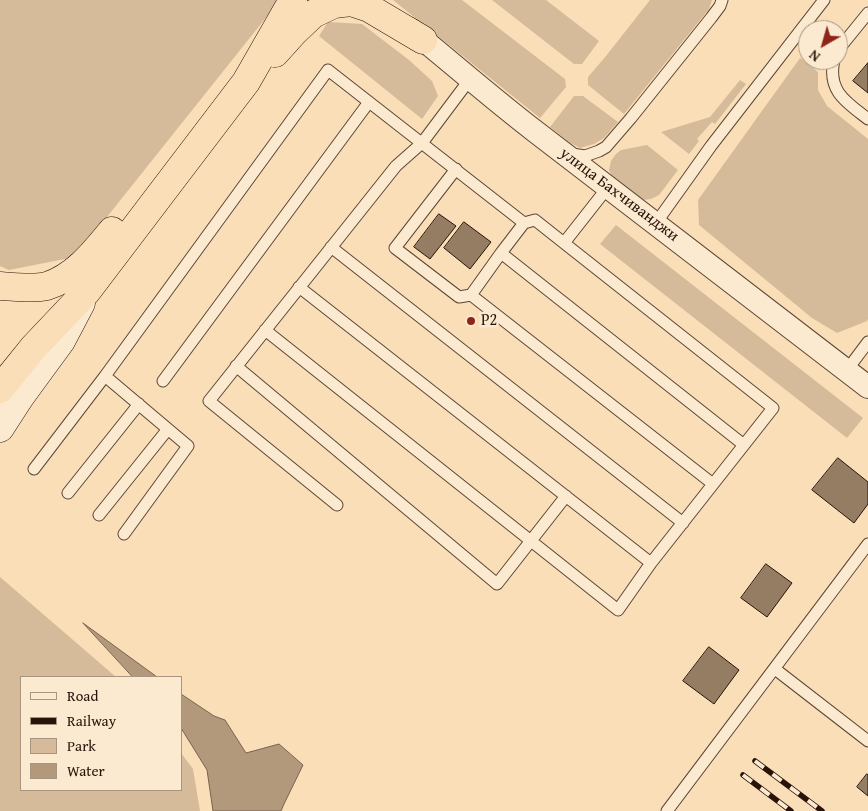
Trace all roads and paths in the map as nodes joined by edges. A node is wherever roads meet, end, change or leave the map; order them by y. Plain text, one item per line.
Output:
1 (293, 0) edge
2 (374, 0) edge
3 (722, 0) edge
4 (824, 0) edge
5 (868, 13) edge
6 (848, 38) edge
7 (423, 40) junction
8 (832, 70) edge
9 (470, 79) junction
10 (246, 82) junction
11 (369, 102) junction
12 (868, 119) edge
13 (422, 143) junction
14 (563, 152) junction
15 (456, 169) junction
16 (179, 170) junction
17 (608, 187) junction
18 (524, 223) junction
19 (656, 223) junction
20 (564, 243) junction
21 (331, 247) junction
22 (501, 252) junction
23 (0, 286) edge
24 (300, 287) junction
25 (87, 291) junction
26 (471, 295) junction
27 (265, 330) junction
28 (868, 342) edge
29 (236, 366) junction
30 (847, 370) junction
31 (105, 376) junction
32 (163, 381) dead end
33 (868, 387) edge
34 (0, 389) edge
35 (138, 404) junction
36 (0, 428) edge
37 (168, 429) junction
38 (744, 445) junction
39 (34, 469) dead end
40 (714, 484) junction
41 (68, 493) dead end
42 (566, 496) junction
43 (337, 505) dead end
44 (99, 515) dead end
45 (683, 523) junction
46 (124, 534) dead end
47 (530, 540) junction
48 (868, 544) edge
49 (651, 564) junction
50 (775, 669) junction
51 (868, 741) edge
52 (667, 811) edge

1 - 10 highway
2 - 7 street, улица Бахчиванджи
3 - 14 lane
4 - 19 lane
5 - 6 lane
7 - 9 street, улица Бахчиванджи
7 - 10 highway
8 - 12 lane
9 - 13 lane
9 - 14 street, улица Бахчиванджи
10 - 16 highway
11 - 13 lane
11 - 31 lane
11 - 32 lane
13 - 15 lane
13 - 21 lane
14 - 17 street, улица Бахчиванджи
15 - 18 lane
15 - 26 lane
16 - 23 highway
16 - 25 highway
17 - 19 street, улица Бахчиванджи
17 - 20 lane
18 - 20 lane
18 - 22 lane
19 - 30 street, улица Бахчиванджи
20 - 38 lane
21 - 24 lane
21 - 45 lane
22 - 26 lane
22 - 38 lane
24 - 27 lane
24 - 42 lane
25 - 34 highway
25 - 36 main road
26 - 40 lane
27 - 29 lane
27 - 47 lane
28 - 30 lane
29 - 43 lane
29 - 47 lane
30 - 33 street, улица Бахчиванджи
31 - 35 lane
31 - 39 lane
35 - 37 lane
35 - 41 lane
37 - 44 lane
37 - 46 lane
38 - 40 lane
40 - 45 lane
42 - 47 lane
42 - 49 lane
45 - 49 lane
47 - 49 lane
48 - 50 lane
50 - 51 lane
50 - 52 lane

